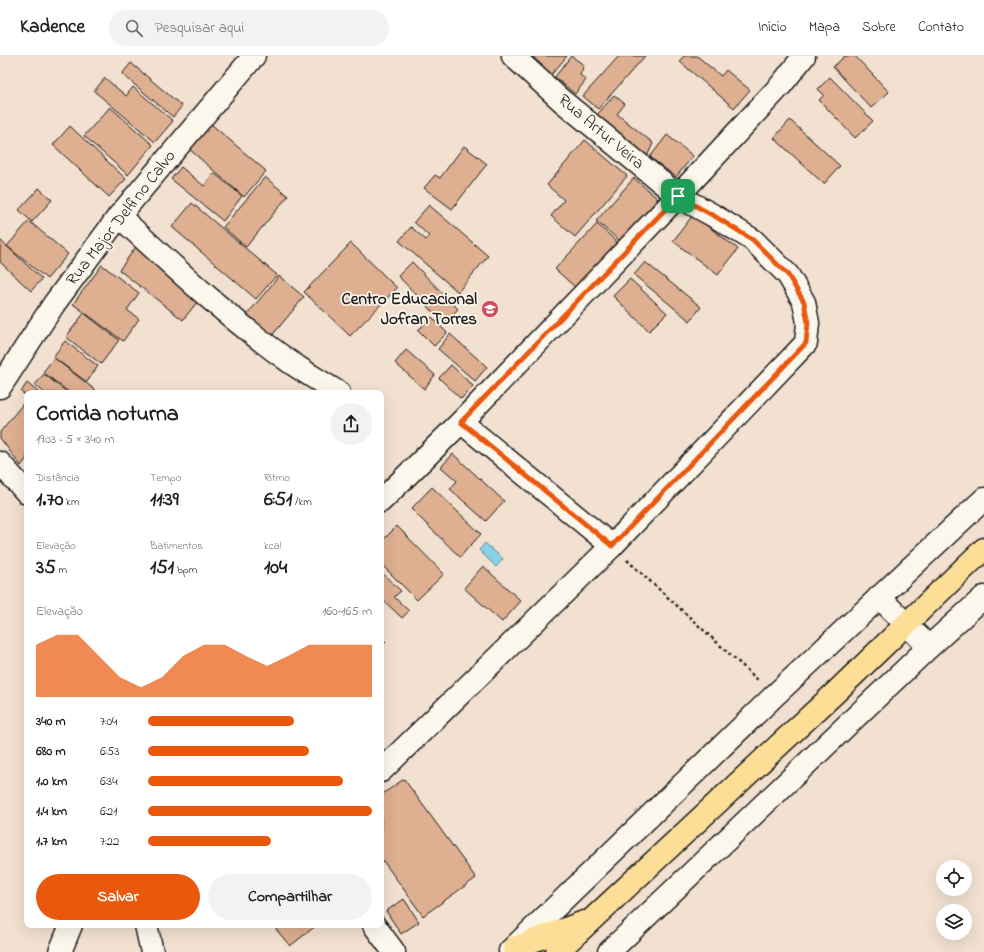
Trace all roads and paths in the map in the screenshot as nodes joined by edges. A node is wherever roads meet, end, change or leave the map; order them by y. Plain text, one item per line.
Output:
1 (254, 56) edge
2 (512, 56) edge
3 (804, 56) edge
4 (678, 196) junction
5 (119, 216) junction
6 (0, 387) edge
7 (334, 390) edge
8 (461, 422) junction
9 (0, 463) edge
10 (24, 490) edge
11 (384, 497) edge
12 (984, 499) edge
13 (612, 546) junction
14 (984, 550) edge
15 (879, 597) junction
16 (984, 597) edge
17 (906, 624) junction
18 (929, 647) junction
19 (774, 696) junction
20 (384, 768) edge
21 (592, 919) junction
22 (70, 928) edge
23 (147, 928) edge
24 (376, 928) edge
25 (511, 950) edge
26 (60, 952) edge
27 (152, 952) edge
28 (394, 952) edge
29 (557, 952) edge
30 (609, 952) edge

1 - 5 street, Rua Major Delfino Calvo
2 - 4 street, Rua Artur Veira
3 - 4 street
4 - 8 street
4 - 13 street, Rua Artur Veira
5 - 6 street, Rua Major Delfino Calvo
5 - 7 street
8 - 11 street
8 - 13 street
9 - 10 street
12 - 15 street
13 - 19 path
13 - 20 street
14 - 17 main road
15 - 17 street
15 - 19 street
16 - 18 street
17 - 18 street
17 - 21 main road
18 - 30 street
19 - 25 street
21 - 25 main road
21 - 29 main road
22 - 26 street
23 - 27 street
24 - 28 street

